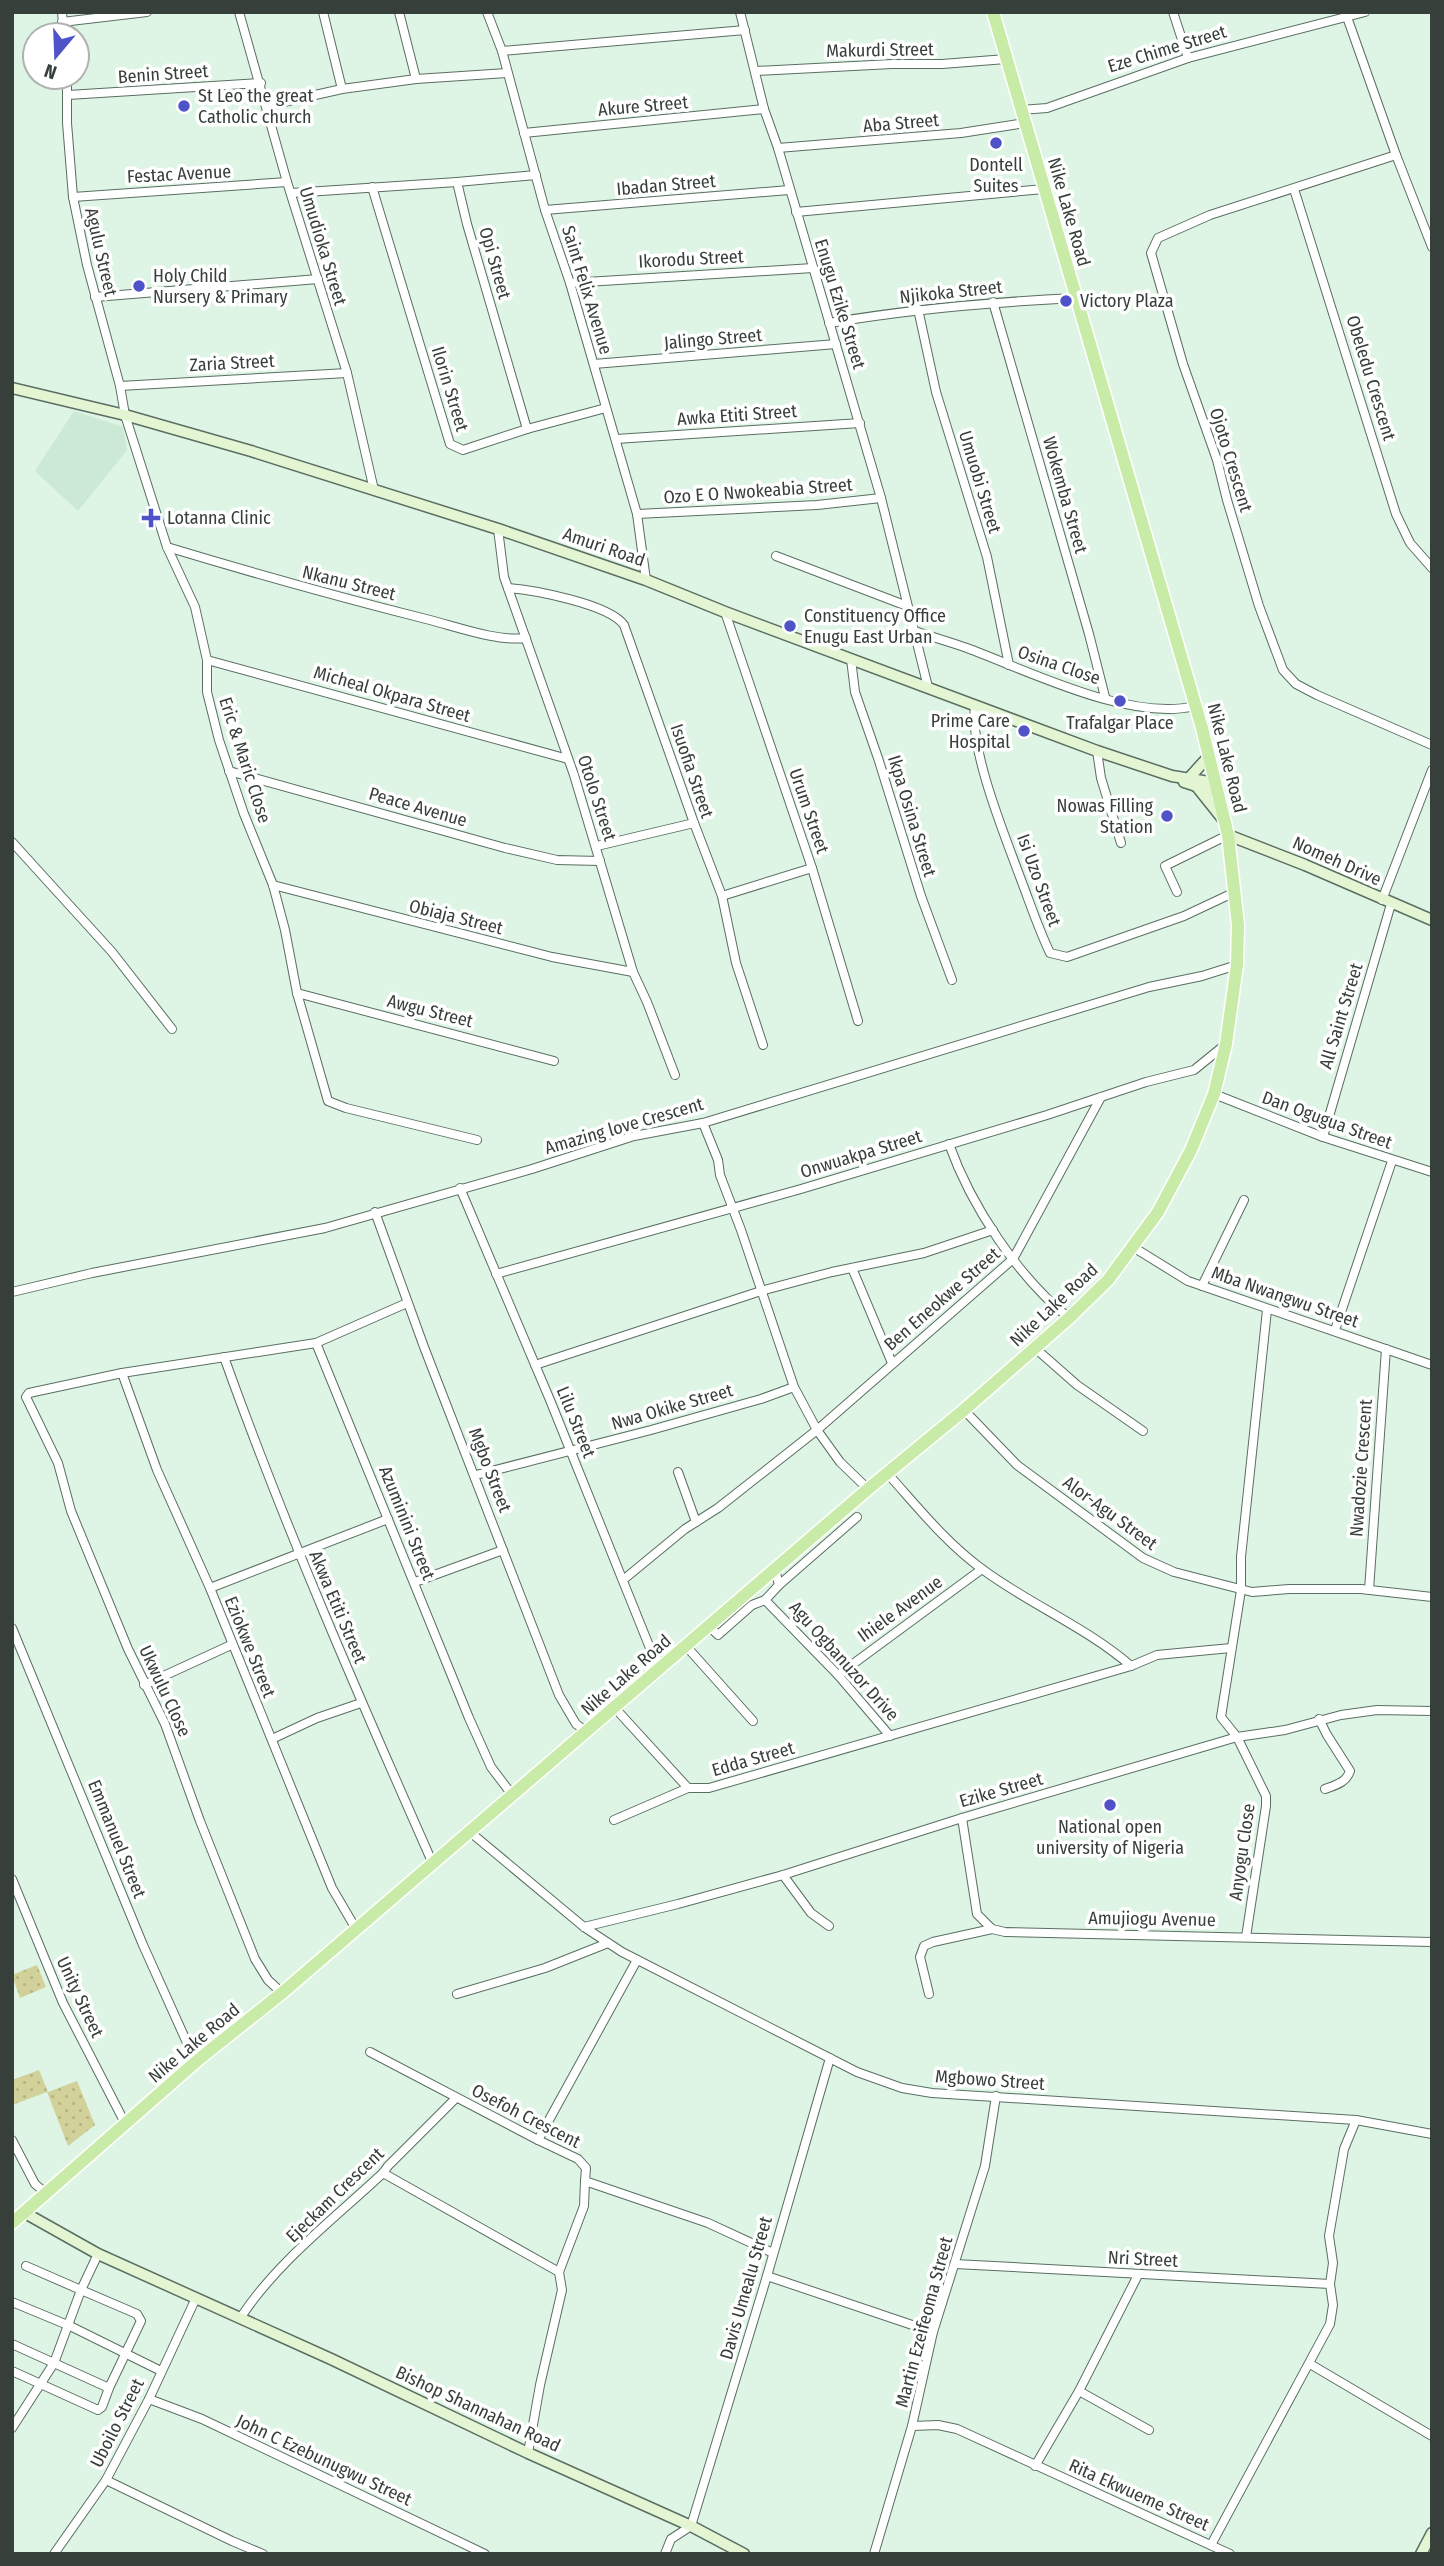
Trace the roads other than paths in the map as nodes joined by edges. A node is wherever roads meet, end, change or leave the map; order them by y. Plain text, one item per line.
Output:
1 (147, 12) edge
2 (239, 12) edge
3 (323, 12) edge
4 (399, 12) edge
5 (486, 12) edge
6 (740, 12) edge
7 (993, 12) edge
8 (1173, 12) edge
9 (1365, 12) edge
10 (62, 17) edge
11 (1347, 17) junction
12 (745, 30) junction
13 (502, 51) junction
14 (1188, 58) junction
15 (1006, 59) junction
16 (756, 71) junction
17 (506, 73) junction
18 (416, 79) junction
19 (261, 83) junction
20 (342, 89) junction
21 (68, 91) edge
22 (68, 95) junction
23 (266, 106) junction
24 (764, 109) junction
25 (1021, 110) junction
26 (1025, 123) junction
27 (524, 133) junction
28 (778, 148) junction
29 (1396, 155) junction
30 (536, 175) junction
31 (287, 182) junction
32 (457, 182) junction
33 (372, 187) junction
34 (1294, 189) junction
35 (789, 190) junction
36 (1044, 190) junction
37 (291, 193) junction
38 (73, 197) junction
39 (545, 210) junction
40 (796, 212) junction
41 (1432, 247) edge
42 (813, 268) junction
43 (318, 279) junction
44 (570, 283) junction
45 (95, 297) junction
46 (1076, 298) junction
47 (993, 302) junction
48 (918, 309) junction
49 (829, 323) junction
50 (836, 344) junction
51 (594, 364) junction
52 (347, 373) junction
53 (120, 386) junction
54 (12, 388) edge
55 (606, 408) junction
56 (125, 415) junction
57 (860, 423) junction
58 (527, 429) junction
59 (131, 431) joint
60 (616, 439) junction
61 (374, 490) junction
62 (881, 498) junction
63 (637, 514) junction
64 (498, 529) junction
65 (167, 547) junction
66 (776, 556) dead end
67 (1432, 568) edge
68 (646, 580) junction
69 (508, 588) junction
70 (907, 606) junction
71 (725, 612) junction
72 (915, 631) junction
73 (526, 638) junction
74 (850, 659) junction
75 (207, 660) junction
76 (1009, 665) junction
77 (928, 687) junction
78 (1105, 697) junction
79 (1195, 706) junction
80 (975, 707) junction
81 (1432, 745) edge
82 (1097, 751) junction
83 (1209, 756) junction
84 (568, 759) junction
85 (1432, 769) edge
86 (229, 771) junction
87 (1193, 782) junction
88 (1217, 788) junction
89 (1225, 822) junction
90 (694, 823) junction
91 (1228, 835) junction
92 (12, 842) edge
93 (1121, 843) dead end
94 (597, 846) junction
95 (600, 861) junction
96 (812, 868) junction
97 (273, 885) junction
98 (1177, 892) dead end
99 (1235, 892) junction
100 (722, 895) junction
101 (1386, 902) junction
102 (1432, 920) edge
103 (1237, 965) junction
104 (633, 972) junction
105 (952, 980) dead end
106 (297, 993) junction
107 (858, 1021) dead end
108 (172, 1029) dead end
109 (1226, 1044) junction
110 (763, 1045) dead end
111 (554, 1060) dead end
112 (675, 1074) dead end
113 (1214, 1094) junction
114 (1101, 1097) junction
115 (703, 1123) junction
116 (1323, 1137) junction
117 (477, 1140) dead end
118 (949, 1144) junction
119 (1392, 1161) junction
120 (1432, 1172) edge
121 (460, 1188) junction
122 (1244, 1200) dead end
123 (733, 1207) junction
124 (375, 1212) junction
125 (993, 1230) junction
126 (1133, 1247) junction
127 (1013, 1259) junction
128 (852, 1268) junction
129 (496, 1274) junction
130 (1202, 1286) junction
131 (761, 1291) junction
132 (12, 1292) edge
133 (407, 1303) junction
134 (1267, 1310) junction
135 (1069, 1318) junction
136 (1335, 1330) junction
137 (316, 1343) junction
138 (1034, 1348) junction
139 (1386, 1349) junction
140 (224, 1357) junction
141 (891, 1363) junction
142 (535, 1365) junction
143 (1432, 1365) edge
144 (122, 1373) junction
145 (794, 1387) junction
146 (964, 1410) junction
147 (817, 1430) junction
148 (1143, 1431) dead end
149 (570, 1451) junction
150 (678, 1472) dead end
151 (887, 1472) junction
152 (476, 1475) junction
153 (868, 1489) junction
154 (857, 1517) dead end
155 (388, 1520) junction
156 (696, 1522) junction
157 (503, 1550) junction
158 (300, 1555) junction
159 (775, 1569) junction
160 (982, 1569) junction
161 (623, 1580) junction
162 (415, 1582) junction
163 (779, 1585) junction
164 (210, 1588) junction
165 (1241, 1590) junction
166 (1369, 1590) junction
167 (1432, 1597) edge
168 (765, 1600) junction
169 (709, 1626) junction
170 (12, 1628) edge
171 (231, 1645) junction
172 (686, 1646) junction
173 (1231, 1648) junction
174 (665, 1663) junction
175 (1131, 1666) junction
176 (838, 1675) junction
177 (144, 1685) junction
178 (361, 1703) junction
179 (614, 1707) junction
180 (1432, 1711) edge
181 (1319, 1719) junction
182 (754, 1721) dead end
183 (587, 1732) junction
184 (890, 1737) junction
185 (1237, 1737) junction
186 (272, 1738) junction
187 (688, 1788) junction
188 (1325, 1789) dead end
189 (513, 1796) junction
190 (962, 1818) junction
191 (614, 1820) dead end
192 (470, 1832) junction
193 (433, 1864) junction
194 (783, 1875) junction
195 (12, 1879) edge
196 (829, 1926) dead end
197 (584, 1927) junction
198 (356, 1929) junction
199 (992, 1929) junction
200 (1246, 1937) junction
201 (1432, 1942) edge
202 (608, 1943) junction
203 (637, 1960) junction
204 (282, 1993) junction
205 (457, 1994) dead end
206 (929, 1994) dead end
207 (370, 2052) dead end
208 (830, 2058) junction
209 (199, 2059) junction
210 (996, 2096) junction
211 (456, 2098) junction
212 (1356, 2120) junction
213 (126, 2125) junction
214 (1432, 2134) edge
215 (12, 2140) edge
216 (538, 2140) junction
217 (383, 2173) junction
218 (585, 2181) junction
219 (47, 2194) junction
220 (25, 2213) junction
221 (12, 2223) edge
222 (774, 2253) junction
223 (98, 2254) junction
224 (955, 2264) junction
225 (26, 2266) dead end
226 (559, 2272) junction
227 (1138, 2275) junction
228 (767, 2276) junction
229 (1330, 2284) junction
230 (81, 2290) junction
231 (196, 2298) junction
232 (12, 2302) edge
233 (240, 2317) junction
234 (70, 2326) junction
235 (933, 2332) junction
236 (12, 2344) edge
237 (125, 2353) junction
238 (54, 2363) junction
239 (1310, 2364) junction
240 (12, 2371) edge
241 (161, 2371) junction
242 (41, 2382) junction
243 (109, 2388) junction
244 (1079, 2391) junction
245 (149, 2399) junction
246 (912, 2426) junction
247 (12, 2428) edge
248 (1149, 2430) dead end
249 (1432, 2436) edge
250 (528, 2453) junction
251 (1035, 2466) junction
252 (106, 2480) junction
253 (691, 2526) junction
254 (1432, 2533) edge
255 (1211, 2545) junction
256 (54, 2554) edge
257 (263, 2554) edge
258 (485, 2554) edge
259 (665, 2554) edge
260 (744, 2554) edge
261 (874, 2554) edge
262 (1230, 2554) edge
263 (1421, 2554) edge

1 - 10 street
2 - 19 street, Umudioka Street
3 - 20 street
4 - 18 street
5 - 13 street, Saint Felix Avenue
6 - 12 street, Enugu Ezike Street
7 - 15 main road, Nike Lake Road
8 - 14 street
9 - 11 street, Eze Chime Street
11 - 14 street, Eze Chime Street
11 - 29 street
12 - 13 street
12 - 16 street, Enugu Ezike Street
13 - 17 street, Saint Felix Avenue
14 - 25 street, Eze Chime Street
15 - 16 street, Makurdi Street
15 - 25 main road, Nike Lake Road
16 - 24 street, Enugu Ezike Street
17 - 18 street
17 - 27 street, Saint Felix Avenue
18 - 20 street
19 - 22 street, Benin Street
19 - 23 street, Umudioka Street
20 - 23 street
21 - 22 street, Agulu Street
22 - 38 street, Agulu Street
23 - 31 street, Umudioka Street
24 - 27 street, Akure Street
24 - 28 street, Enugu Ezike Street
25 - 26 main road, Nike Lake Road
26 - 28 street, Aba Street
26 - 36 main road, Nike Lake Road
27 - 30 street, Saint Felix Avenue
28 - 35 street, Enugu Ezike Street
29 - 34 street, Ojoto Crescent
29 - 41 street
30 - 32 street
30 - 39 street, Saint Felix Avenue
31 - 37 street, Umudioka Street
31 - 38 street, Festac Avenue
32 - 33 street
32 - 58 street, Opi Street
33 - 37 street
33 - 58 street, Ilorin Street
34 - 67 street, Obeledu Crescent
34 - 81 street, Ojoto Crescent
35 - 39 street, Ibadan Street
35 - 40 street, Enugu Ezike Street
36 - 40 street
36 - 46 main road, Nike Lake Road
37 - 43 street, Umudioka Street
38 - 45 street, Agulu Street
39 - 44 street, Saint Felix Avenue
40 - 42 street, Enugu Ezike Street
42 - 44 street, Ikorodu Street
42 - 49 street, Enugu Ezike Street
43 - 45 street
43 - 52 street, Umudioka Street
44 - 51 street, Saint Felix Avenue
45 - 53 street, Agulu Street
46 - 47 street, Njikoka Street
46 - 79 main road, Nike Lake Road
47 - 48 street, Njikoka Street
47 - 78 street, Wokemba Street
48 - 49 street, Njikoka Street
48 - 76 street, Umuobi Street
49 - 50 street, Enugu Ezike Street
50 - 51 street, Jalingo Street
50 - 57 street, Enugu Ezike Street
51 - 55 street, Saint Felix Avenue
52 - 53 street, Zaria Street
52 - 61 street, Umudioka Street
53 - 56 street, Agulu Street
54 - 56 main road, Amuri Road
55 - 58 street, Ilorin Street
55 - 60 street, Saint Felix Avenue
56 - 59 street, Agulu Street
56 - 61 main road, Amuri Road
57 - 60 street, Awka Etiti Street
57 - 62 street, Enugu Ezike Street
59 - 65 street, Eric & Maric Close
60 - 63 street, Saint Felix Avenue
61 - 64 main road, Amuri Road
62 - 63 street, Ozo E O Nwokeabia Street
62 - 70 street, Enugu Ezike Street
63 - 68 street, Saint Felix Avenue
64 - 68 main road, Amuri Road
64 - 69 street, Otolo Street
65 - 73 street, Nkanu Street
65 - 75 street, Eric & Maric Close
66 - 70 street
68 - 71 main road, Amuri Road
69 - 73 street, Otolo Street
69 - 90 street, Isuofia Street
70 - 72 street, Enugu Ezike Street
71 - 74 main road, Amuri Road
71 - 96 street, Urum Street
72 - 76 street, Osina Close
72 - 77 street, Enugu Ezike Street
73 - 84 street, Otolo Street
74 - 77 main road, Amuri Road
74 - 105 street, Ikpa Osina Street
75 - 84 street, Micheal Okpara Street
75 - 86 street, Eric & Maric Close
76 - 78 street, Osina Close
77 - 80 main road, Amuri Road
78 - 79 street, Osina Close
79 - 83 main road, Nike Lake Road
80 - 82 main road, Amuri Road
80 - 99 street, Isi Uzo Street
82 - 87 main road, Amuri Road
82 - 93 street
83 - 87 main road
83 - 88 main road, Nike Lake Road
84 - 94 street, Otolo Street
85 - 101 street, All Saint Street
86 - 95 street, Peace Avenue
86 - 97 street, Eric & Maric Close
87 - 88 main road, Amuri Road
87 - 89 main road
88 - 89 main road, Nike Lake Road
89 - 91 main road, Nike Lake Road
90 - 94 street
90 - 100 street, Isuofia Street
91 - 98 street
91 - 99 main road, Nike Lake Road
91 - 101 main road, Nomeh Drive
92 - 108 street
94 - 95 street, Otolo Street
95 - 104 street, Otolo Street
96 - 100 street
96 - 107 street, Urum Street
97 - 104 street, Obiaja Street
97 - 106 street, Eric & Maric Close
99 - 103 main road, Nike Lake Road
100 - 110 street, Isuofia Street
101 - 102 main road, Nomeh Drive
101 - 116 street, All Saint Street
103 - 109 main road, Nike Lake Road
103 - 115 street, Amazing love Crescent
104 - 112 street, Otolo Street
106 - 111 street, Awgu Street
106 - 117 street, Eric & Maric Close
109 - 113 main road, Nike Lake Road
109 - 114 street, Onwuakpa Street
113 - 116 street, Dan Ogugua Street
113 - 126 main road, Nike Lake Road
114 - 118 street, Onwuakpa Street
114 - 127 street, Ben Eneokwe Street
115 - 121 street, Amazing love Crescent
115 - 123 street
116 - 119 street, Dan Ogugua Street
118 - 123 street, Onwuakpa Street
118 - 125 street
119 - 120 street, Dan Ogugua Street
119 - 136 street
121 - 124 street, Amazing love Crescent
121 - 129 street, Lilu Street
122 - 130 street
123 - 129 street, Onwuakpa Street
123 - 131 street
124 - 132 street, Amazing love Crescent
124 - 133 street, Mgbo Street
125 - 127 street
125 - 128 street
126 - 130 street, Mba Nwangwu Street
126 - 135 main road, Nike Lake Road
127 - 135 street
127 - 141 street, Ben Eneokwe Street
128 - 131 street
128 - 141 street
129 - 142 street, Lilu Street
130 - 134 street, Mba Nwangwu Street
131 - 142 street
131 - 145 street
133 - 137 street
133 - 152 street, Mgbo Street
134 - 136 street, Mba Nwangwu Street
134 - 165 street, Anyogu Close
135 - 138 main road, Nike Lake Road
136 - 139 street, Mba Nwangwu Street
137 - 140 street
137 - 155 street, Azuminini Street
138 - 146 main road, Nike Lake Road
138 - 148 street
139 - 143 street, Mba Nwangwu Street
139 - 166 street, Nwadozie Crescent
140 - 144 street
140 - 158 street, Akwa Etiti Street
141 - 147 street, Ben Eneokwe Street
142 - 149 street, Lilu Street
144 - 164 street, Eziokwe Street
144 - 177 street, Ukwulu Close
145 - 147 street
145 - 149 street, Nwa Okike Street
146 - 151 main road, Nike Lake Road
146 - 165 street, Alor-Agu Street
147 - 153 street
147 - 156 street, Ben Eneokwe Street
149 - 152 street, Nwa Okike Street
149 - 161 street, Lilu Street
150 - 156 street
151 - 153 main road, Nike Lake Road
151 - 160 street
152 - 157 street, Mgbo Street
153 - 159 main road, Nike Lake Road
154 - 163 street
155 - 158 street
155 - 162 street, Azuminini Street
156 - 161 street, Ben Eneokwe Street
157 - 162 street
157 - 183 street, Mgbo Street
158 - 164 street
158 - 178 street, Akwa Etiti Street
159 - 163 street
159 - 169 main road, Nike Lake Road
160 - 175 street
160 - 176 street, Ihiele Avenue
161 - 174 street, Lilu Street
162 - 189 street, Azuminini Street
163 - 168 street
164 - 171 street, Eziokwe Street
165 - 166 street, Alor-Agu Street
165 - 173 street, Anyogu Close
166 - 167 street, Alor-Agu Street
168 - 169 street, Agu Ogbanuzor Drive
168 - 176 street, Agu Ogbanuzor Drive
169 - 172 main road, Nike Lake Road
170 - 209 street, Emmanuel Street
171 - 177 street
171 - 186 street, Eziokwe Street
172 - 174 main road, Nike Lake Road
172 - 182 street
173 - 175 street, Edda Street
173 - 185 street, Anyogu Close
174 - 179 main road, Nike Lake Road
175 - 184 street, Edda Street
176 - 184 street, Agu Ogbanuzor Drive
177 - 204 street, Ukwulu Close
178 - 186 street
178 - 193 street, Akwa Etiti Street
179 - 183 main road, Nike Lake Road
179 - 187 street
180 - 181 street, Ezike Street
181 - 185 street, Ezike Street
181 - 188 street
183 - 189 main road, Nike Lake Road
184 - 187 street, Edda Street
185 - 190 street, Ezike Street
185 - 200 street, Anyogu Close
186 - 198 street, Eziokwe Street
187 - 191 street, Edda Street
189 - 192 main road, Nike Lake Road
190 - 194 street, Ezike Street
190 - 199 street
192 - 193 main road, Nike Lake Road
192 - 197 street, Mgbowo Street
193 - 198 main road, Nike Lake Road
194 - 196 street
194 - 197 street, Ezike Street
195 - 213 street, Unity Street
197 - 202 street, Mgbowo Street
198 - 204 main road, Nike Lake Road
199 - 200 street, Amujiogu Avenue
199 - 206 street, Amujiogu Avenue
200 - 201 street, Amujiogu Avenue
202 - 203 street, Mgbowo Street
202 - 205 street
203 - 208 street, Mgbowo Street
203 - 216 street
204 - 209 main road, Nike Lake Road
207 - 211 street, Osefoh Crescent
208 - 210 street, Mgbowo Street
208 - 222 street, Davis Umealu Street
209 - 213 main road, Nike Lake Road
210 - 212 street, Mgbowo Street
210 - 224 street, Martin Ezeifeoma Street
211 - 216 street, Osefoh Crescent
211 - 217 street, Ejeckam Crescent
212 - 214 street, Mgbowo Street
212 - 229 street
213 - 219 main road, Nike Lake Road
215 - 219 street
216 - 218 street, Osefoh Crescent
217 - 226 street
217 - 233 street, Ejeckam Crescent
218 - 222 street
218 - 226 street
219 - 220 main road, Nike Lake Road
220 - 221 main road, Nike Lake Road
220 - 223 main road, Bishop Shannahan Road
222 - 228 street, Davis Umealu Street
223 - 230 street
223 - 231 main road, Bishop Shannahan Road
224 - 227 street, Nri Street
224 - 235 street, Martin Ezeifeoma Street
225 - 230 street
226 - 250 street
227 - 229 street, Nri Street
227 - 244 street
228 - 235 street
228 - 253 street, Davis Umealu Street
229 - 239 street
230 - 234 street
230 - 237 street
231 - 233 main road, Bishop Shannahan Road
231 - 241 street, Uboilo Street
232 - 234 street
233 - 250 main road, Bishop Shannahan Road
234 - 237 street
234 - 238 street
235 - 246 street, Martin Ezeifeoma Street
236 - 238 street
237 - 241 street
237 - 243 street
238 - 242 street
238 - 243 street
239 - 249 street
239 - 255 street
240 - 242 street
241 - 245 street, Uboilo Street
242 - 243 street
242 - 247 street
244 - 248 street
244 - 251 street
245 - 252 street, Uboilo Street
245 - 258 street, John C Ezebunugwu Street
246 - 251 street, Rita Ekwueme Street
246 - 261 street, Martin Ezeifeoma Street
250 - 253 main road, Bishop Shannahan Road
251 - 255 street, Rita Ekwueme Street
252 - 256 street, Uboilo Street
252 - 257 street
253 - 259 street
253 - 260 main road, Bishop Shannahan Road
254 - 263 main road
255 - 262 street, Rita Ekwueme Street

